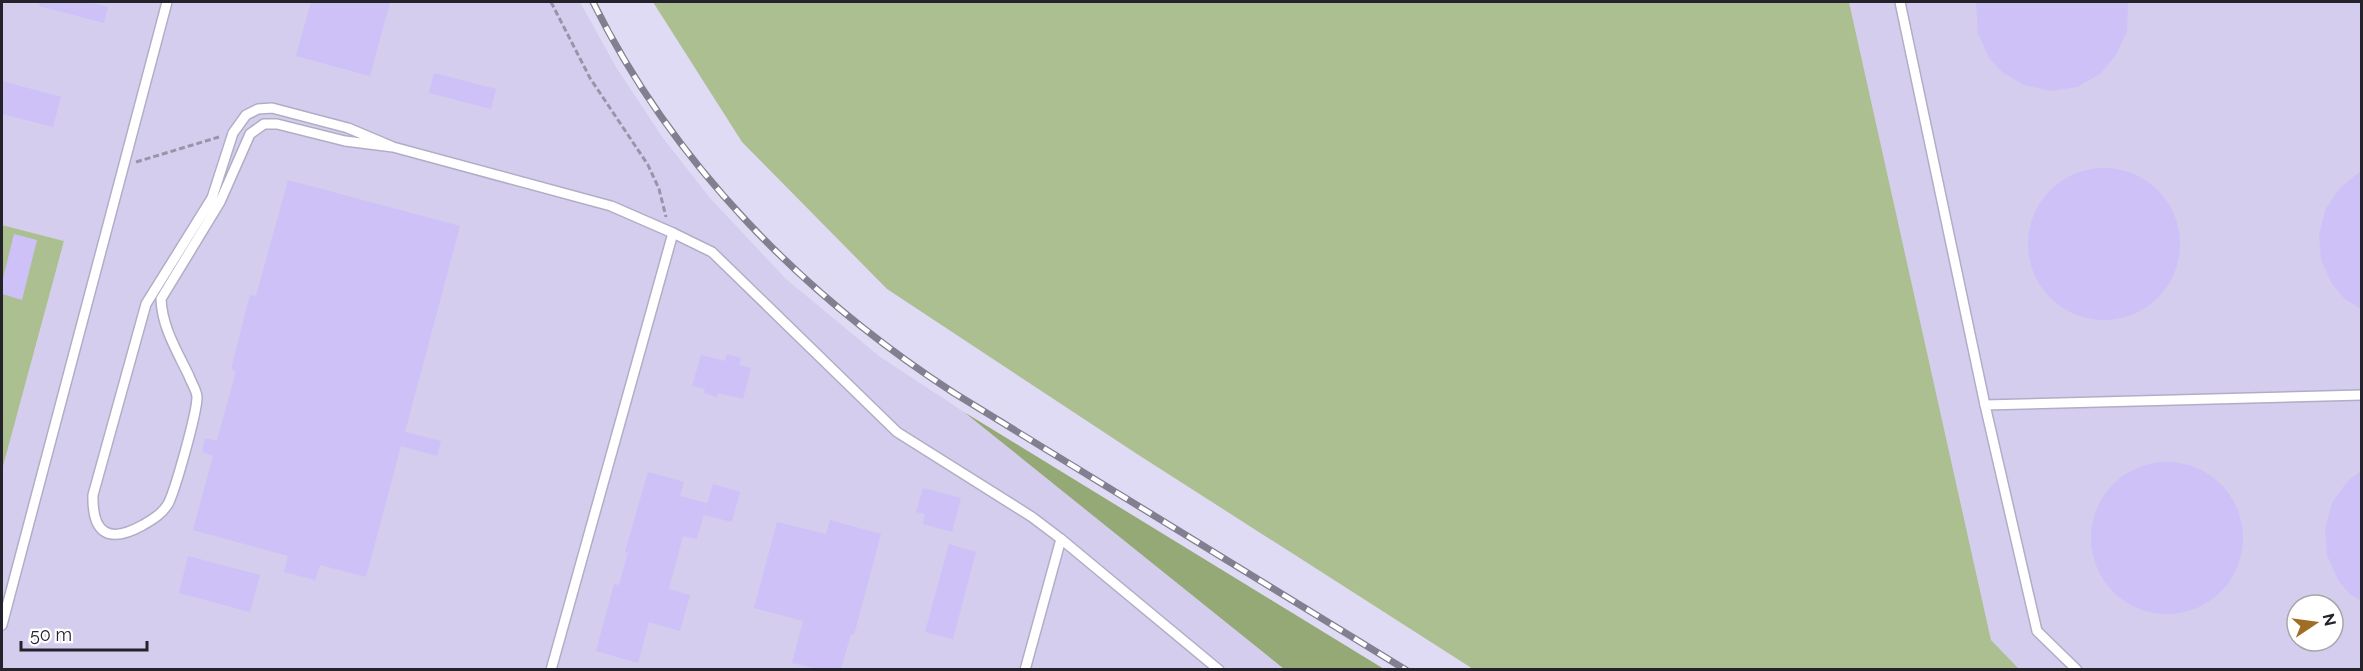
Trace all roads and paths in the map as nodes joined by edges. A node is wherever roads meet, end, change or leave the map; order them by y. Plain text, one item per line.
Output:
1 (167, 2) edge
2 (550, 2) edge
3 (1900, 2) edge
4 (233, 133) junction
5 (393, 147) junction
6 (123, 166) junction
7 (673, 232) junction
8 (2361, 395) edge
9 (1985, 405) junction
10 (1061, 539) junction
11 (2, 625) edge
12 (551, 669) edge
13 (1025, 669) edge
14 (1219, 669) edge
15 (2077, 669) edge

1 - 6 lane
2 - 7 path
3 - 9 lane
4 - 5 lane
4 - 5 lane
4 - 6 path
5 - 7 lane
6 - 11 lane
7 - 10 lane
7 - 12 lane
8 - 9 lane
9 - 15 lane
10 - 13 lane
10 - 14 lane

